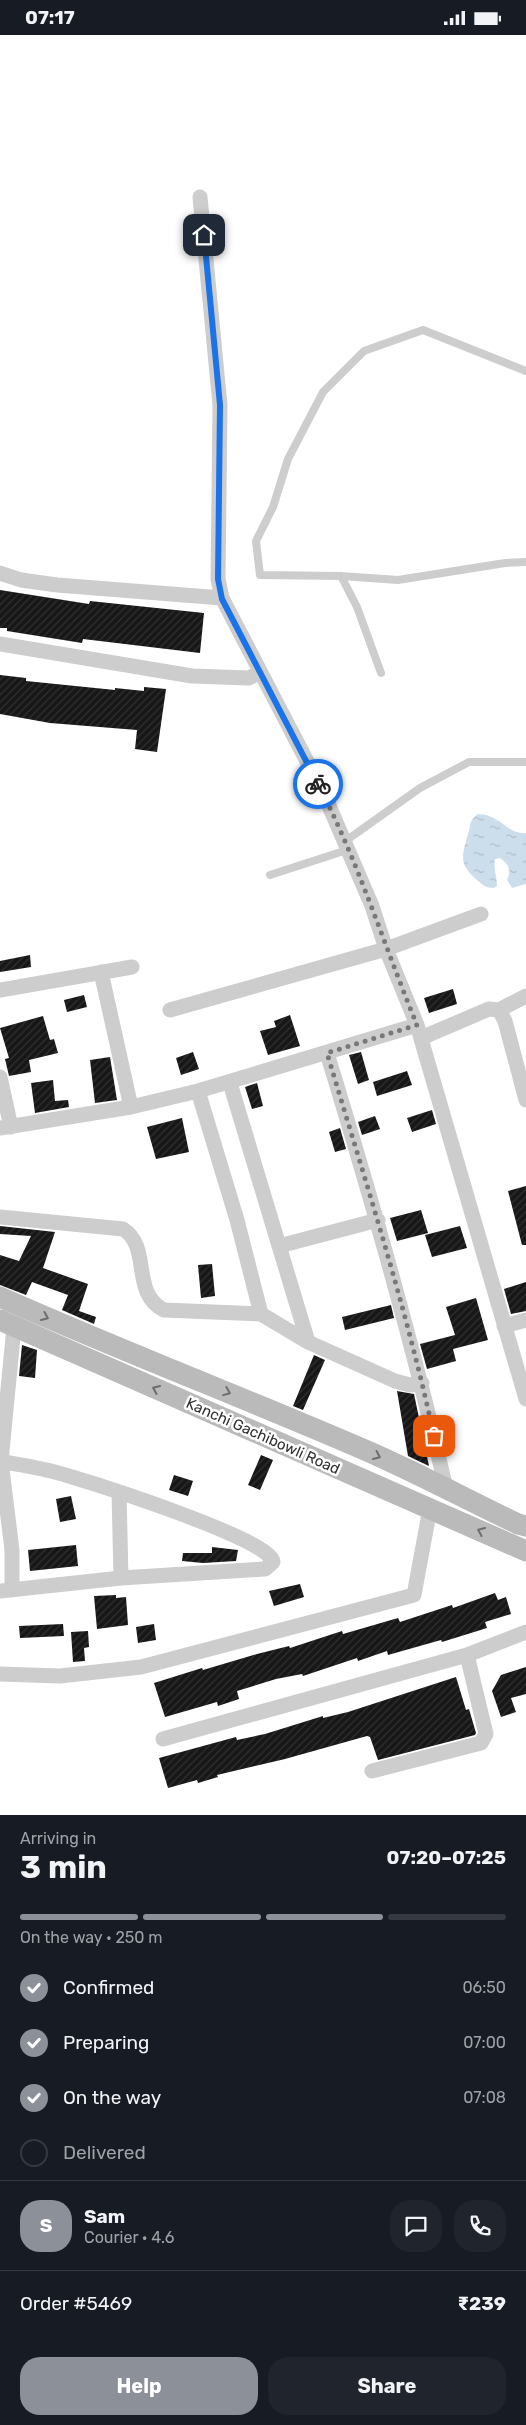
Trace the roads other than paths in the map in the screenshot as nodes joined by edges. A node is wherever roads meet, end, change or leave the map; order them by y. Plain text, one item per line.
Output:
1 (200, 197) dead end
2 (526, 371) edge
3 (526, 562) edge
4 (0, 573) edge
5 (341, 575) junction
6 (222, 599) junction
7 (0, 644) edge
8 (260, 673) junction
9 (381, 673) dead end
10 (526, 762) edge
11 (346, 846) junction
12 (270, 875) dead end
13 (481, 914) dead end
14 (386, 949) junction
15 (132, 967) dead end
16 (101, 972) junction
17 (0, 990) edge
18 (526, 996) edge
19 (170, 1010) dead end
20 (499, 1010) junction
21 (419, 1032) junction
22 (327, 1053) junction
23 (0, 1077) edge
24 (230, 1083) junction
25 (198, 1091) junction
26 (526, 1100) edge
27 (131, 1107) junction
28 (5, 1127) edge
29 (0, 1217) edge
30 (378, 1220) junction
31 (279, 1247) junction
32 (0, 1297) edge
33 (261, 1314) junction
34 (526, 1320) edge
35 (7, 1324) edge
36 (504, 1326) junction
37 (308, 1342) junction
38 (422, 1383) junction
39 (526, 1399) edge
40 (1, 1443) edge
41 (1, 1461) junction
42 (446, 1489) junction
43 (119, 1492) junction
44 (430, 1508) junction
45 (5, 1525) edge
46 (526, 1526) edge
47 (526, 1551) edge
48 (121, 1578) junction
49 (6, 1591) edge
50 (526, 1632) edge
51 (467, 1655) junction
52 (0, 1674) edge
53 (163, 1739) dead end
54 (372, 1771) dead end

1 - 6 street
2 - 5 lane
3 - 5 lane
4 - 6 street
5 - 9 lane
6 - 8 street
7 - 8 street
8 - 11 street
10 - 11 lane
11 - 12 lane
11 - 14 street
13 - 14 street
14 - 19 street
14 - 21 street
15 - 16 street
16 - 17 street
16 - 27 street
18 - 20 street
20 - 21 street
20 - 26 street
21 - 22 street
21 - 36 street
22 - 24 street
22 - 30 street
23 - 28 street
24 - 25 street
24 - 31 street
25 - 27 street
25 - 33 street
27 - 28 street
29 - 33 street
30 - 31 street
30 - 38 street
31 - 37 street
32 -> 42 main road, Kanchi Gachibowli Road
33 - 37 street
34 - 36 street
35 - 40 street
44 -> 35 main road, Kanchi Gachibowli Road
36 - 39 street
37 - 38 street
38 - 42 street
40 - 41 street
41 - 43 street
41 - 45 street
42 - 46 main road, Kanchi Gachibowli Road
43 - 48 street
43 - 48 street
47 -> 44 main road, Kanchi Gachibowli Road
44 - 52 street
45 - 49 street
48 - 49 street
50 - 51 street
51 - 53 street
51 - 54 street

